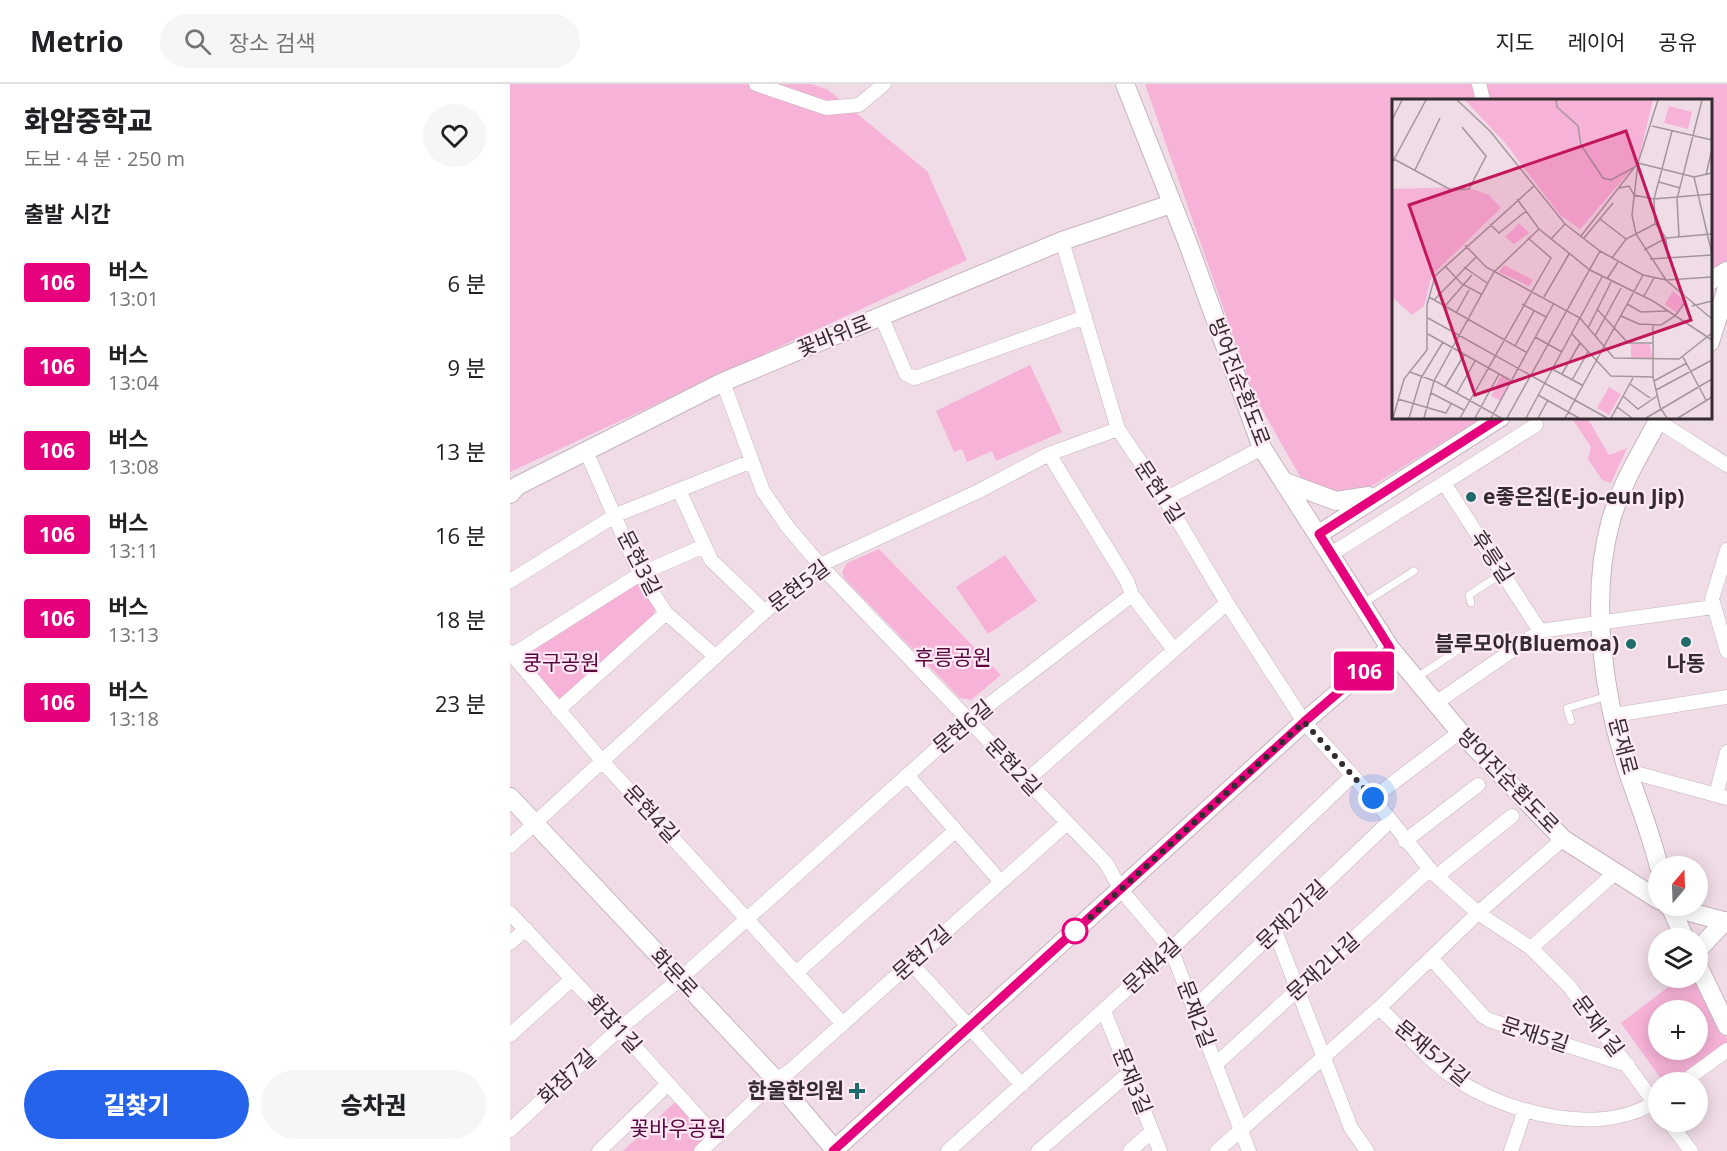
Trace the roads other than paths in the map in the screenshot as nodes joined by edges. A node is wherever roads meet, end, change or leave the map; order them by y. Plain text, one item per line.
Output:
1 (756, 84) edge
2 (884, 84) edge
3 (1125, 84) edge
4 (1479, 84) edge
5 (1483, 99) edge
6 (1171, 204) junction
7 (1062, 241) junction
8 (1727, 271) edge
9 (1712, 281) edge
10 (1727, 288) edge
11 (881, 316) junction
12 (1085, 317) junction
13 (1712, 336) edge
14 (723, 382) junction
15 (1499, 418) edge
16 (1659, 418) edge
17 (1536, 426) dead end
18 (1118, 429) junction
19 (1262, 448) junction
20 (586, 451) junction
21 (1049, 454) junction
22 (752, 461) junction
23 (1727, 465) edge
24 (1285, 482) junction
25 (1444, 483) junction
26 (1393, 486) junction
27 (680, 490) junction
28 (510, 494) edge
29 (1165, 499) junction
30 (616, 515) junction
31 (1319, 534) junction
32 (704, 546) junction
33 (1727, 550) edge
34 (1331, 554) junction
35 (820, 565) junction
36 (1414, 572) dead end
37 (1503, 573) junction
38 (640, 574) junction
39 (510, 581) edge
40 (1132, 595) junction
41 (1227, 603) junction
42 (1471, 603) dead end
43 (1362, 604) junction
44 (1713, 607) junction
45 (765, 612) junction
46 (666, 613) junction
47 (1599, 621) junction
48 (1540, 632) junction
49 (1459, 636) dead end
50 (1390, 648) junction
51 (1174, 650) junction
52 (1727, 651) edge
53 (511, 653) edge
54 (716, 657) junction
55 (1416, 678) junction
56 (1611, 696) junction
57 (1727, 697) edge
58 (1436, 703) junction
59 (558, 710) junction
60 (1614, 715) junction
61 (969, 720) junction
62 (1571, 721) dead end
63 (1304, 722) junction
64 (1460, 732) junction
65 (1727, 752) edge
66 (603, 762) junction
67 (1628, 771) junction
68 (907, 775) junction
69 (1352, 776) junction
70 (1026, 781) junction
71 (1478, 785) dead end
72 (510, 796) edge
73 (1722, 796) edge
74 (1373, 798) junction
75 (1512, 816) dead end
76 (1390, 821) junction
77 (535, 824) junction
78 (1066, 824) junction
79 (955, 831) junction
80 (1563, 839) junction
81 (1405, 841) junction
82 (510, 846) edge
83 (1656, 856) edge
84 (1433, 873) junction
85 (1616, 873) junction
86 (1001, 882) junction
87 (1121, 890) junction
88 (1648, 893) edge
89 (510, 913) edge
90 (1478, 913) junction
91 (1705, 916) edge
92 (746, 920) junction
93 (1726, 922) edge
94 (526, 929) junction
95 (1275, 931) junction
96 (1708, 940) edge
97 (510, 943) edge
98 (1530, 948) junction
99 (1171, 949) junction
100 (1431, 958) junction
101 (911, 963) junction
102 (796, 974) junction
103 (572, 979) junction
104 (680, 979) junction
105 (1708, 987) edge
106 (1298, 989) junction
107 (1194, 1008) junction
108 (1379, 1008) junction
109 (1104, 1011) junction
110 (843, 1024) junction
111 (971, 1026) junction
112 (1727, 1026) edge
113 (619, 1029) junction
114 (510, 1035) edge
115 (1727, 1050) edge
116 (1323, 1056) junction
117 (1216, 1064) junction
118 (1628, 1065) junction
119 (1697, 1072) edge
120 (1129, 1073) junction
121 (776, 1080) junction
122 (667, 1085) junction
123 (1022, 1085) junction
124 (1648, 1092) edge
125 (1648, 1107) edge
126 (1525, 1110) junction
127 (1241, 1127) junction
128 (510, 1130) edge
129 (1152, 1131) junction
130 (1677, 1132) edge
131 (716, 1137) junction
132 (834, 1150) edge
133 (599, 1151) edge
134 (701, 1151) edge
135 (948, 1151) edge
136 (1038, 1151) edge
137 (1130, 1151) edge
138 (1160, 1151) edge
139 (1217, 1151) edge
140 (1249, 1151) edge
141 (1366, 1151) edge
142 (1511, 1151) edge
143 (1691, 1151) edge

1 - 2 street
3 - 6 street, 방어진순환도로
4 - 5 street
6 - 7 street, 꽃바위로
6 - 19 street, 방어진순환도로
7 - 11 street, 꽃바위로
7 - 12 street, 문현1길
8 - 9 street
10 - 13 street
11 - 12 street
11 - 14 street, 꽃바위로
12 - 18 street, 문현1길
14 - 20 street, 꽃바위로
14 - 22 street, 문현2길
15 - 26 street
16 - 23 street
16 - 47 street, 문재로
17 - 25 street
18 - 21 street, 문현5길
18 - 29 street, 문현1길
19 - 24 street, 방어진순환도로
19 - 29 street
20 - 28 street, 꽃바위로
20 - 30 street, 문현3길
21 - 35 street, 문현5길
21 - 40 street
22 - 27 street
22 - 35 street, 문현2길
24 - 26 street
24 - 31 street, 방어진순환도로
25 - 34 street
25 - 37 street, 후릉길
26 - 31 street
27 - 30 street
27 - 32 street
29 - 41 street, 문현1길
30 - 38 street, 문현3길
30 - 39 street
31 - 34 street, 방어진순환도로
32 - 38 street
32 - 45 street
33 - 44 street
34 - 43 street, 방어진순환도로
35 - 45 street, 문현5길
35 - 61 street, 문현2길
36 - 43 lane
37 - 42 lane
37 - 48 street, 후릉길
38 - 46 street, 문현3길
38 - 53 street
40 - 51 street
40 - 61 street, 문현6길
41 - 51 street
41 - 63 street, 문현1길
43 - 50 street, 방어진순환도로
44 - 47 street
44 - 52 street
45 - 54 street, 문현5길
46 - 54 street, 문현3길
46 - 59 street
47 - 48 street
47 - 56 street, 문재로
48 - 58 street
49 - 55 lane
50 - 55 street, 방어진순환도로
50 - 63 street
51 - 70 street
53 - 59 street, 문현4길
54 - 66 street, 문현5길
55 - 58 street, 방어진순환도로
56 - 60 street, 문재로
56 - 62 lane
57 - 60 street
58 - 64 street, 방어진순환도로
59 - 66 street, 문현4길
60 - 67 street, 문재로
61 - 68 street, 문현6길
61 - 70 street, 문현2길
63 - 69 street, 문재1길
63 - 87 street
64 - 74 street
64 - 80 street, 방어진순환도로
65 - 73 street
66 - 77 street, 문현5길
66 - 92 street, 문현4길
67 - 73 street
67 - 83 street, 문재로
68 - 79 street
68 - 92 street, 문현6길
69 - 74 street, 문재1길
69 - 99 street, 문재4길
70 - 78 street, 문현2길
71 - 81 street
72 - 77 street, 화문로
74 - 76 street, 문재1길
75 - 84 street
76 - 81 street, 문재1길
76 - 95 street, 문재2가길
77 - 82 street, 문현5길
77 - 104 street, 화문로
78 - 86 street, 문현7길
78 - 87 street, 문현2길
79 - 86 street
79 - 102 street
80 - 85 street, 방어진순환도로
80 - 90 street
81 - 84 street, 문재1길
84 - 90 street, 문재1길
84 - 106 street, 문재2나길
85 - 88 street, 방어진순환도로
85 - 98 street
86 - 101 street, 문현7길
87 - 99 street, 문재2길
87 - 111 street
89 - 94 street, 화잠1길
90 - 98 street, 문재1길
90 - 100 street
91 - 93 street, 방어진순환도로
92 - 102 street, 문현4길
92 - 104 street, 문현6길
93 - 96 street
94 - 97 street
94 - 103 street, 화잠1길
95 - 106 street
95 - 107 street, 문재2가길
98 - 118 street, 문재1길
99 - 107 street, 문재2길
99 - 109 street, 문재4길
100 - 108 street
100 - 118 street, 문재5길
101 - 110 street, 문현7길
101 - 111 street
102 - 110 street, 문현4길
103 - 113 street, 화잠1길
103 - 114 street
104 - 113 street, 화잠7길
104 - 121 street, 화문로
105 - 112 street
106 - 116 street
106 - 117 street, 문재2나길
107 - 117 street, 문재2길
108 - 116 street
108 - 126 street, 문재5가길
109 - 120 street, 문재3길
109 - 123 street, 문재4길
110 - 121 street, 문현7길
111 - 123 street
111 - 132 street
113 - 122 street, 화잠1길
113 - 128 street, 화잠7길
115 - 119 street
116 - 127 street
116 - 141 street
117 - 127 street, 문재2길
118 - 124 street, 문재1길
120 - 129 street, 문재3길
120 - 136 street
121 - 131 street, 문현7길
121 - 132 street, 화문로
122 - 131 street, 화잠1길
122 - 133 street
123 - 135 street, 문재4길
125 - 126 street, 문재5가길
126 - 142 street
127 - 139 street
127 - 140 street, 문재2길
129 - 137 street
129 - 138 street, 문재3길
130 - 143 street
131 - 134 street, 문현7길

